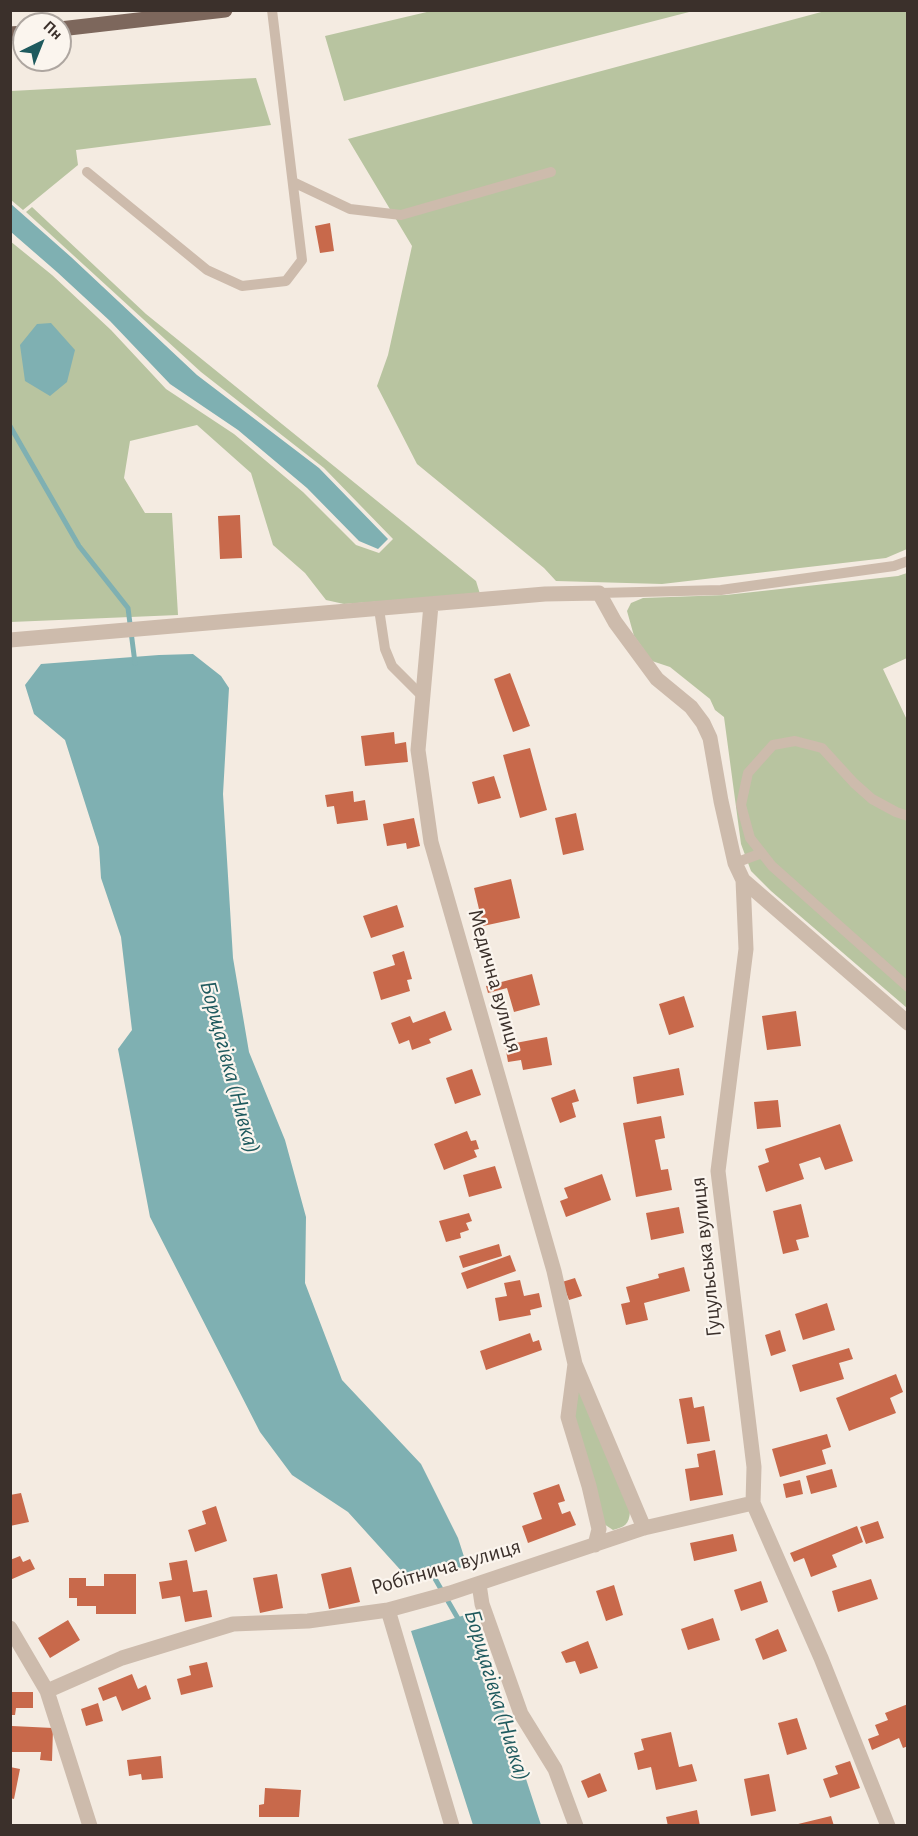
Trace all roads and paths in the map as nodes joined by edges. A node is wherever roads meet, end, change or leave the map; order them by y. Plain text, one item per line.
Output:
1 (225, 10) edge
2 (272, 10) edge
3 (72, 28) edge
4 (87, 172) dead end
5 (551, 172) dead end
6 (293, 182) junction
7 (908, 561) edge
8 (599, 593) junction
9 (431, 605) junction
10 (379, 609) junction
11 (10, 640) edge
12 (423, 697) junction
13 (908, 816) edge
14 (762, 853) junction
15 (735, 863) junction
16 (743, 879) junction
17 (908, 987) edge
18 (908, 1023) edge
19 (575, 1364) junction
20 (753, 1503) junction
21 (644, 1528) junction
22 (595, 1545) junction
23 (478, 1584) junction
24 (388, 1610) junction
25 (10, 1628) edge
26 (46, 1691) junction
27 (90, 1826) edge
28 (452, 1826) edge
29 (576, 1826) edge
30 (888, 1826) edge

1 - 3 main road
2 - 6 lane
4 - 6 lane
5 - 6 lane
7 - 8 lane
8 - 9 street
8 - 15 street, Гуцульська вулиця
9 - 10 street
9 - 12 street, Медична вулиця
10 - 11 street
10 - 12 lane
12 - 19 street, Медична вулиця
13 - 14 lane
14 - 15 lane
14 - 17 lane
15 - 16 street, Гуцульська вулиця
16 - 18 street
16 - 20 street, Гуцульська вулиця
19 - 21 street, Медична вулиця
19 - 22 street, Медична вулиця
20 - 21 street, Робітнича вулиця
20 - 30 street, Гуцульська вулиця
21 - 22 street, Робітнича вулиця
22 - 23 street, Робітнича вулиця
23 - 24 street, Робітнича вулиця
23 - 29 street
24 - 26 street, Робітнича вулиця
24 - 28 street
25 - 26 street
26 - 27 street

